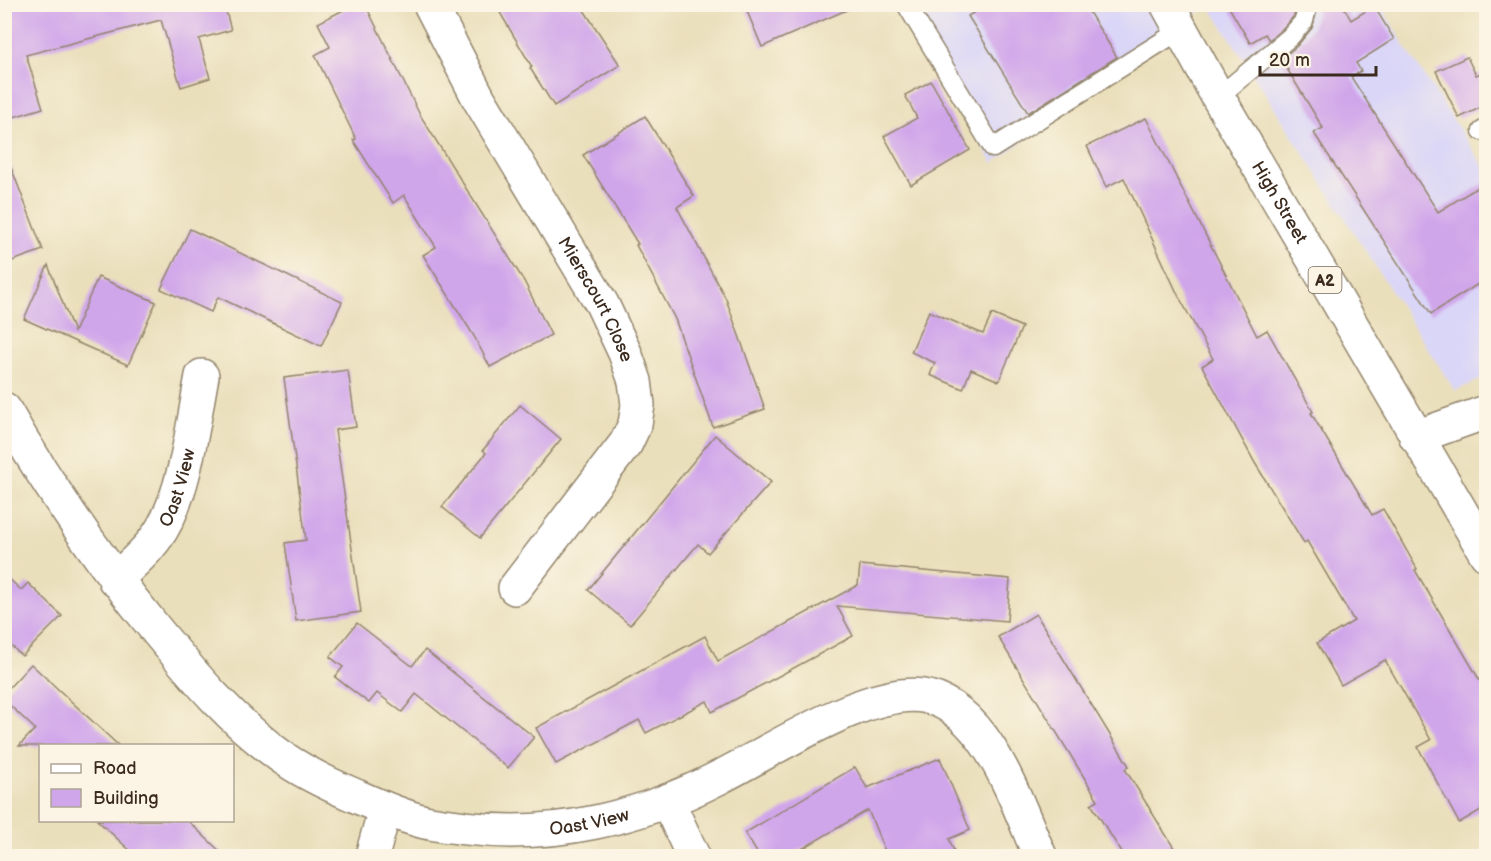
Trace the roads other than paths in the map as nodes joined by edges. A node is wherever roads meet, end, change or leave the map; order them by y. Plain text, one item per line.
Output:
1 (430, 4) edge
2 (906, 4) edge
3 (1308, 4) edge
4 (1175, 17) edge
5 (1218, 97) junction
6 (202, 376) dead end
7 (4, 409) edge
8 (1486, 412) edge
9 (1416, 436) junction
10 (1486, 554) edge
11 (115, 580) junction
12 (515, 588) dead end
13 (668, 802) junction
14 (385, 809) junction
15 (372, 856) edge
16 (693, 856) edge
17 (1040, 856) edge

1 - 12 street, Mierscourt Close
2 - 4 lane
3 - 5 lane
4 - 5 street, High Street / A2
5 - 9 street, High Street / A2
6 - 11 street, Oast View
7 - 11 street, Oast View
8 - 9 street
9 - 10 street, High Street / A2
11 - 14 street, Oast View
13 - 14 street, Oast View
13 - 16 street
13 - 17 street, Oast View
14 - 15 street

